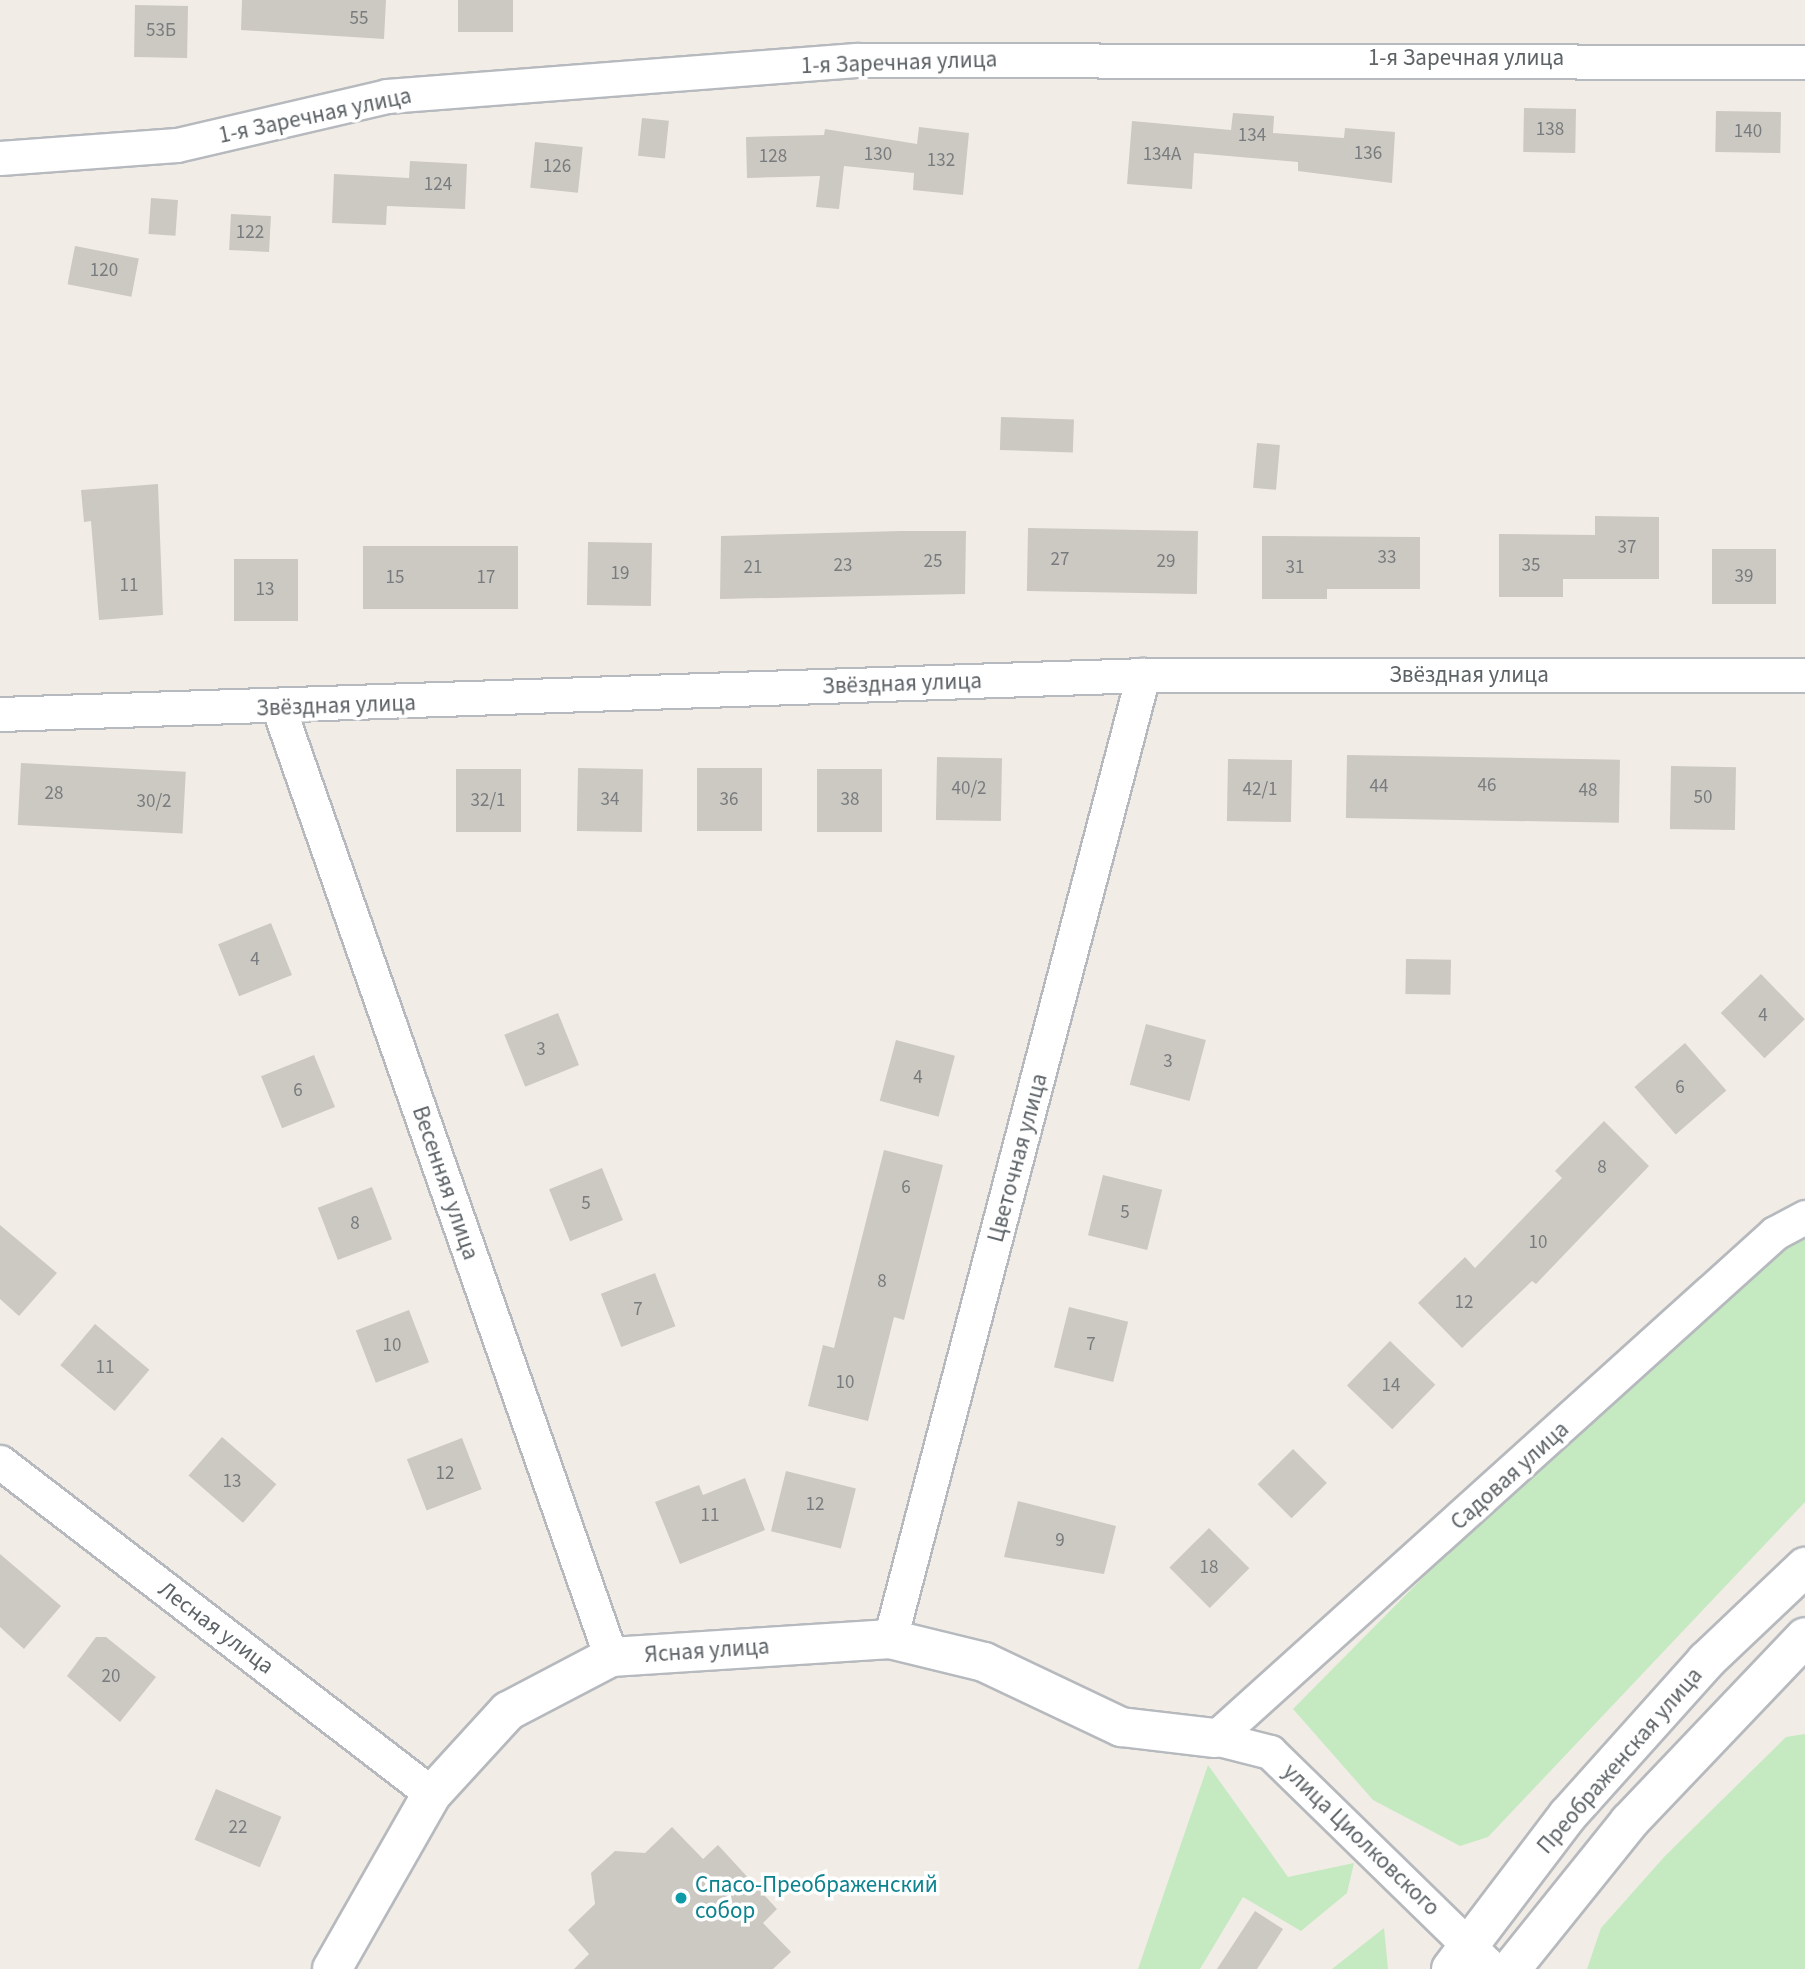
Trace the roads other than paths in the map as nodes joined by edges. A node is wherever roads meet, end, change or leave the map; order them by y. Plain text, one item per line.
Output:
1 (1805, 62) edge
2 (0, 158) edge
3 (1805, 674) edge
4 (1143, 675) junction
5 (279, 709) junction
6 (0, 714) edge
7 (1805, 1217) edge
8 (0, 1462) edge
9 (1805, 1567) edge
10 (1805, 1637) edge
11 (890, 1639) junction
12 (611, 1657) junction
13 (1215, 1738) junction
14 (432, 1794) junction
15 (1470, 1961) edge
16 (332, 1969) edge
17 (1511, 1969) edge

1 - 2 street, 1-я Заречная улица
3 - 4 street, Звёздная улица
4 - 5 street, Звёздная улица
4 - 11 street, Цветочная улица
5 - 6 street, Звёздная улица
5 - 12 street, Весенняя улица
7 - 13 street, Садовая улица
8 - 14 street, Лесная улица
9 - 15 street, Преображенская улица
10 - 17 street, Преображенская улица
11 - 12 street, Ясная улица
11 - 13 street, Ясная улица
12 - 14 street, Ясная улица
13 - 15 street, улица Циолковского
14 - 16 street, Ясная улица

